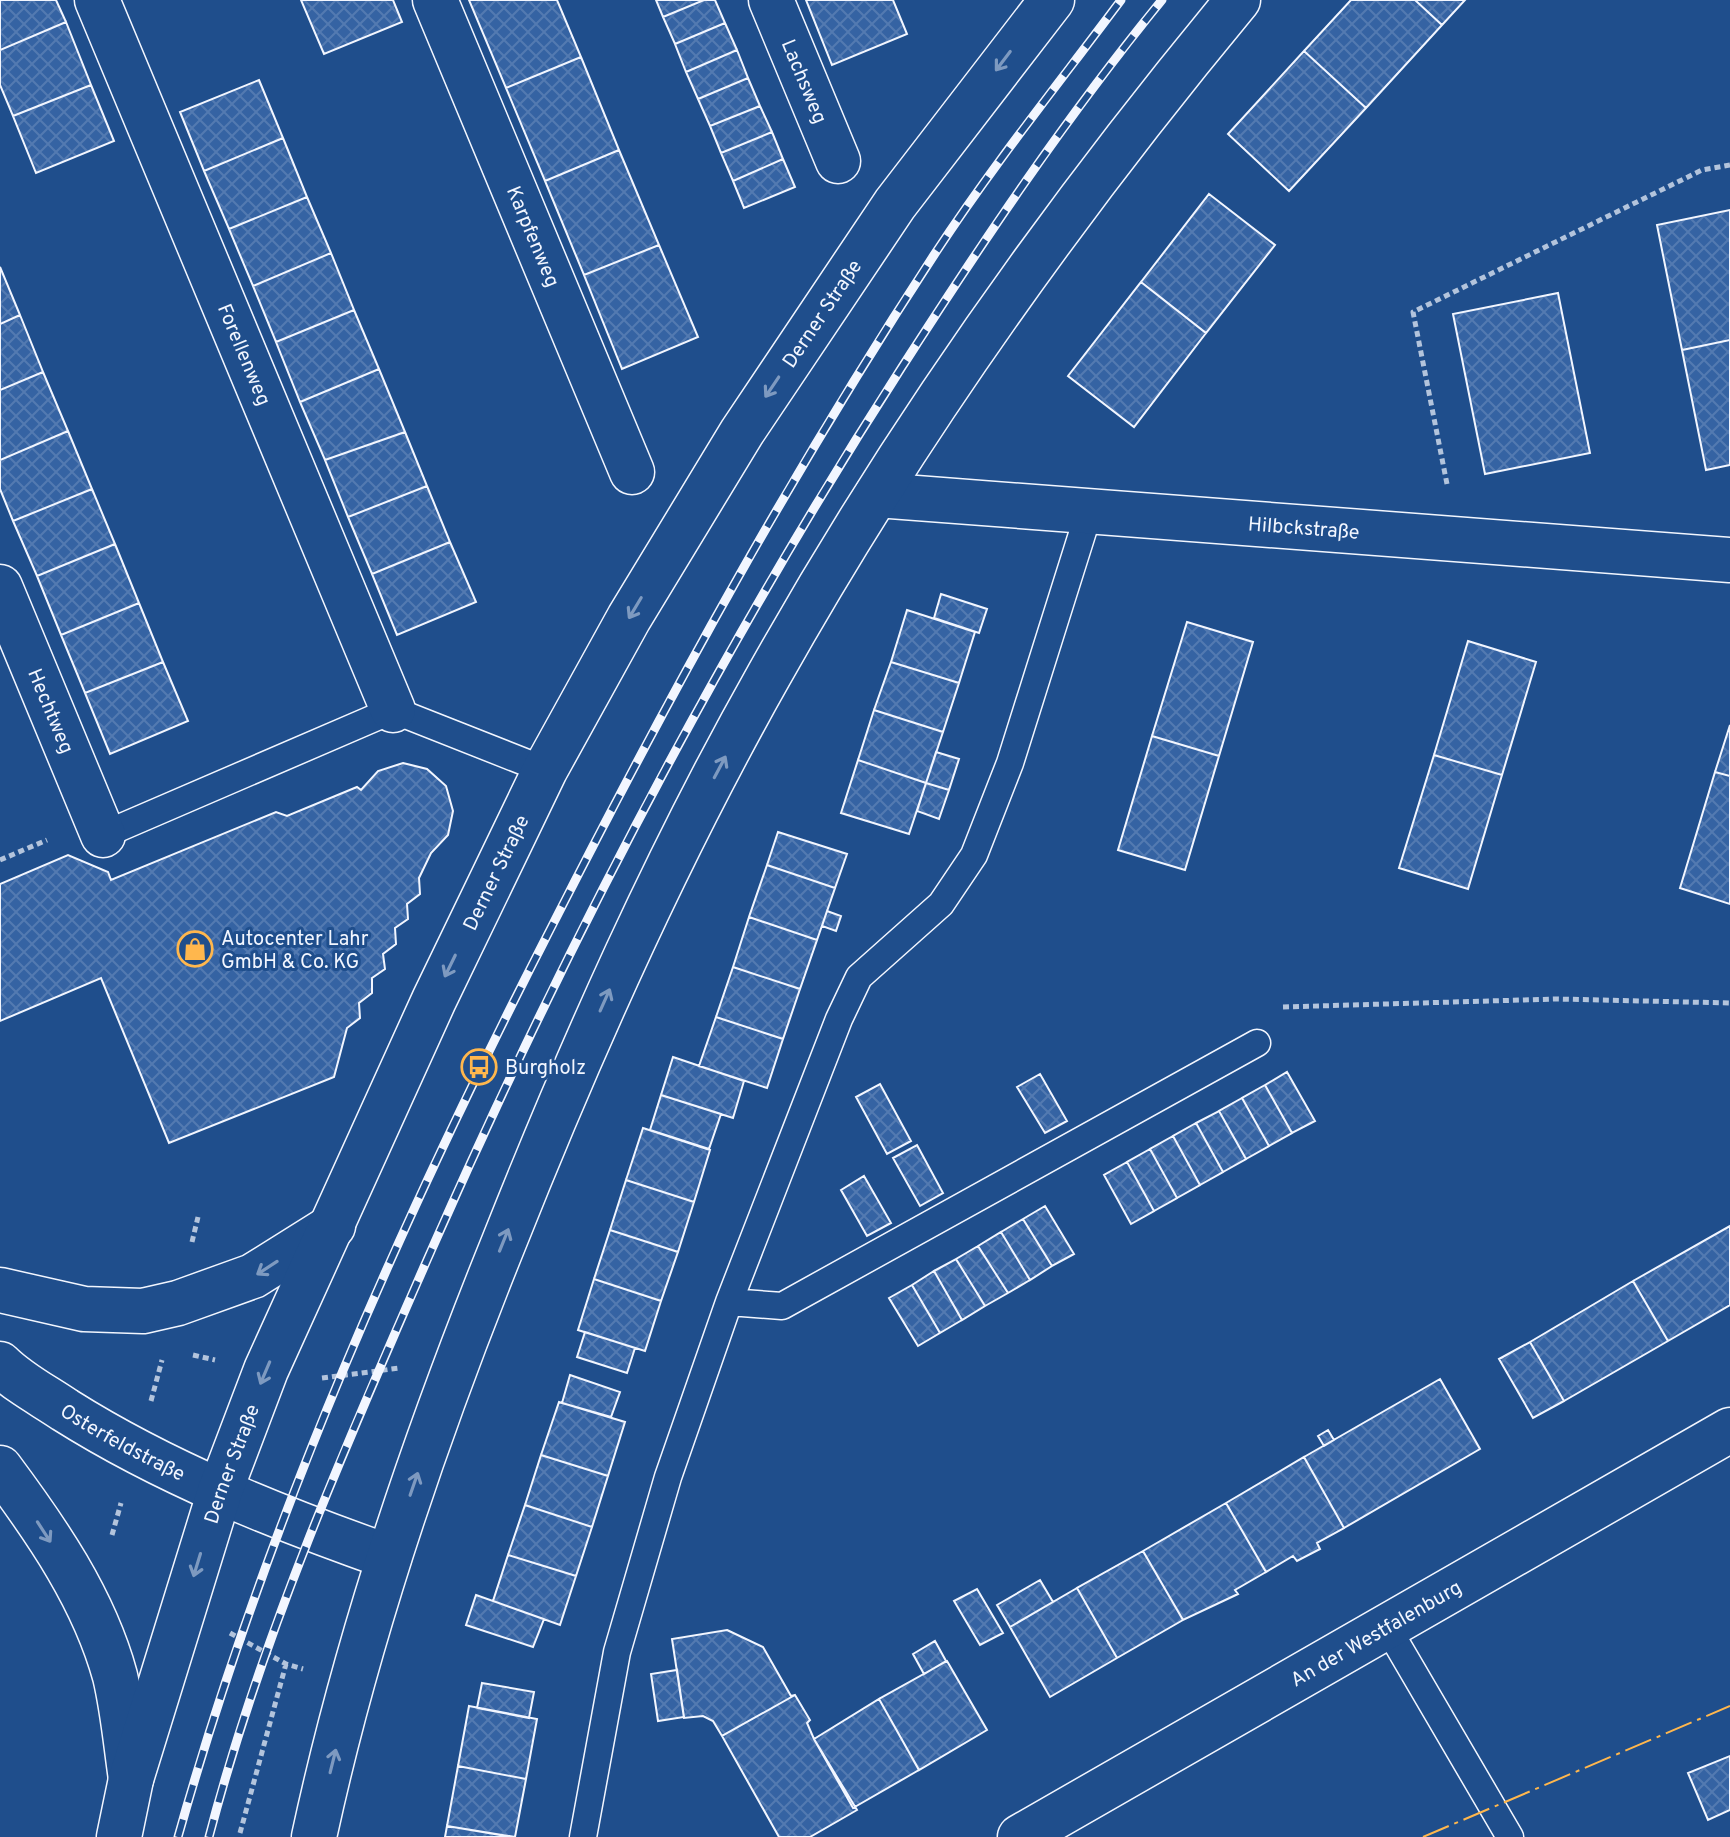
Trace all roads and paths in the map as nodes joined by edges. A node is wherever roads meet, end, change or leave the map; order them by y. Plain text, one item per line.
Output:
1 (97, 0) edge
2 (435, 0) edge
3 (771, 0) edge
4 (1052, 0) edge
5 (1238, 0) edge
6 (838, 161) dead end
7 (1730, 165) edge
8 (632, 472) dead end
9 (877, 495) junction
10 (1089, 512) junction
11 (1458, 540) junction
12 (1730, 560) edge
13 (0, 587) edge
14 (393, 710) junction
15 (545, 770) junction
16 (103, 835) joint
17 (1730, 1003) edge
18 (1257, 1043) joint
19 (333, 1226) junction
20 (0, 1290) edge
21 (729, 1302) junction
22 (0, 1364) edge
23 (1730, 1430) edge
24 (0, 1468) edge
25 (220, 1491) junction
26 (389, 1557) junction
27 (1387, 1627) junction
28 (286, 1664) dead end
29 (131, 1779) junction
30 (240, 1833) dead end
31 (119, 1837) edge
32 (314, 1837) edge
33 (583, 1837) edge
34 (1020, 1837) edge
35 (1510, 1837) edge

1 - 14 street, Forellenweg
2 - 8 street, Karpfenweg
3 - 6 street, Lachsweg
4 -> 15 street, Derner Straße
5 - 9 street
7 - 11 path
9 - 10 street, Hilbckstraße
26 -> 9 street
10 - 11 street, Hilbckstraße
10 - 21 lane
11 - 12 street, Hilbckstraße
13 - 16 street, Hechtweg
14 - 15 lane
14 - 16 lane
15 -> 19 street, Derner Straße
17 - 18 path
18 - 21 lane
19 -> 20 street
19 -> 25 street, Derner Straße
21 - 33 lane
22 - 25 street, Osterfeldstraße
23 - 27 street, An der Westfalenburg
24 -> 29 street
25 - 26 street, Osterfeldstraße
25 -> 29 street, Derner Straße
32 -> 26 street
27 - 34 street, An der Westfalenburg
27 - 35 lane
28 - 30 path
29 - 31 street, Derner Straße

